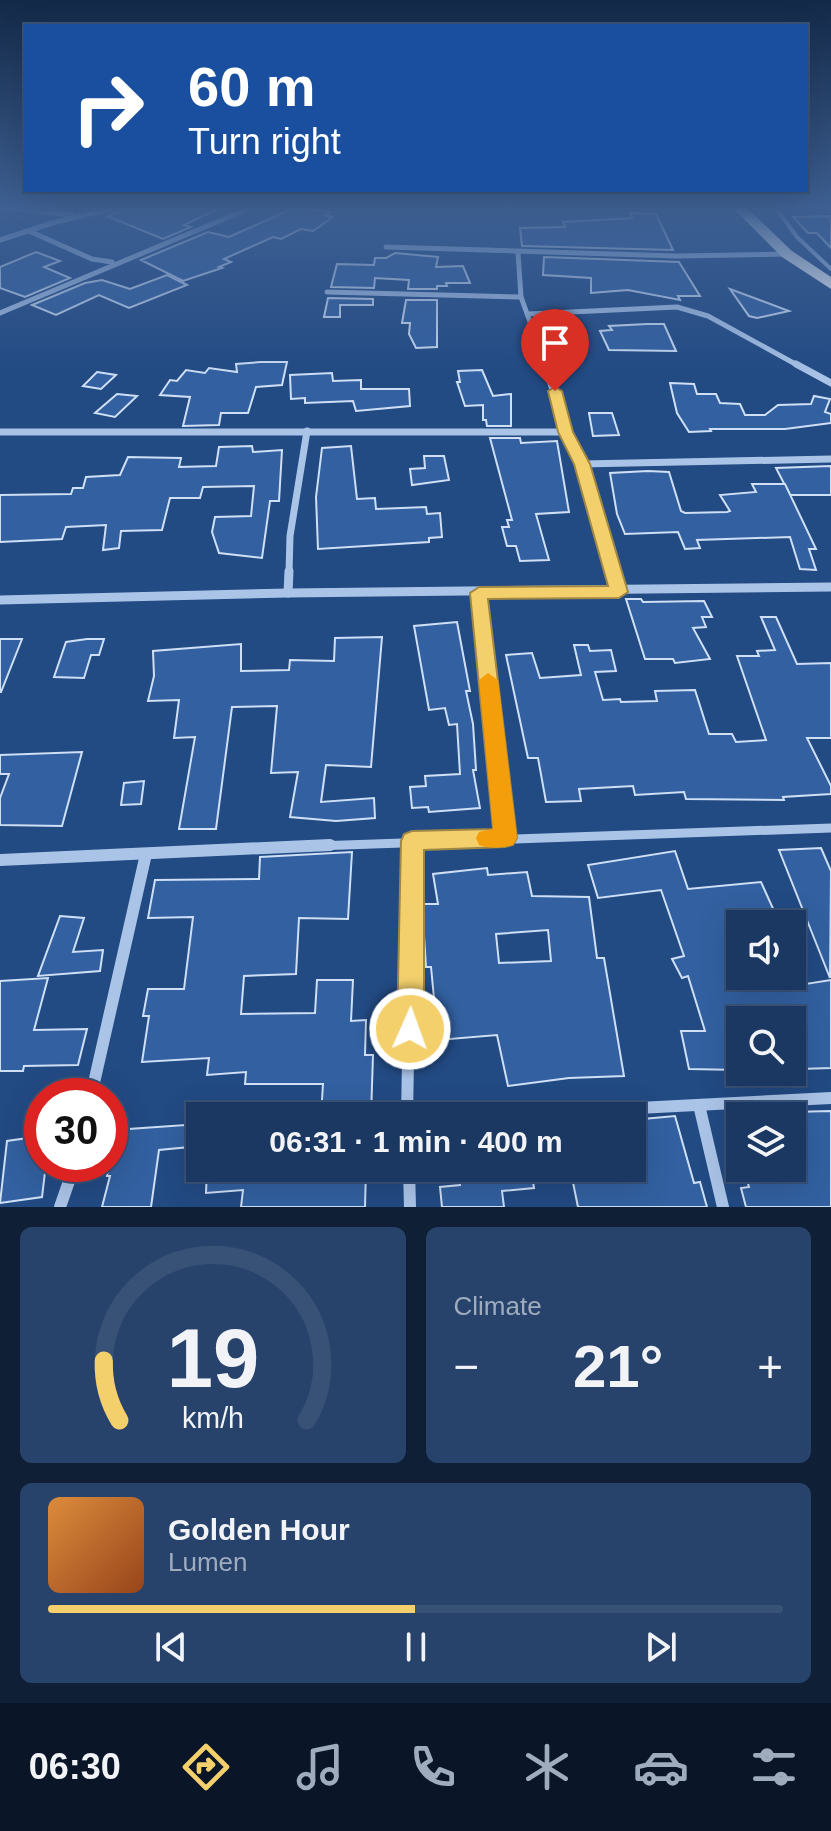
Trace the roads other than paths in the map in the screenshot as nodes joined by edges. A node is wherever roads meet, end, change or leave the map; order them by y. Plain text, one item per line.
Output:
1 (115, 264) edge
2 (519, 264) edge
3 (802, 264) edge
4 (831, 284) edge
5 (327, 292) dead end
6 (521, 297) junction
7 (0, 313) edge
8 (528, 314) junction
9 (831, 383) edge
10 (307, 431) junction
11 (0, 432) edge
12 (566, 432) junction
13 (831, 459) edge
14 (582, 464) junction
15 (831, 587) edge
16 (619, 592) junction
17 (288, 593) junction
18 (479, 593) junction
19 (0, 600) edge
20 (831, 828) edge
21 (505, 838) junction
22 (412, 841) junction
23 (146, 854) junction
24 (0, 860) edge
25 (95, 1078) edge
26 (831, 1098) edge
27 (407, 1102) edge
28 (699, 1105) junction
29 (646, 1108) edge
30 (69, 1182) edge
31 (409, 1182) edge
32 (60, 1207) edge
33 (410, 1207) edge
34 (723, 1207) edge

1 - 7 street
2 - 6 street
3 - 4 highway
5 - 6 street
6 - 8 street
8 - 9 street
8 - 12 street
10 - 11 street
10 - 12 street
10 - 17 street
12 - 14 street
13 - 14 street
14 - 16 street
15 - 16 street
16 - 18 street
17 - 18 street
17 - 19 street
18 - 21 street
20 - 21 street
21 - 22 street
22 - 23 street
22 - 27 street
23 - 24 street
23 - 25 street
26 - 28 street
28 - 29 street
28 - 34 street
30 - 32 street
31 - 33 street

